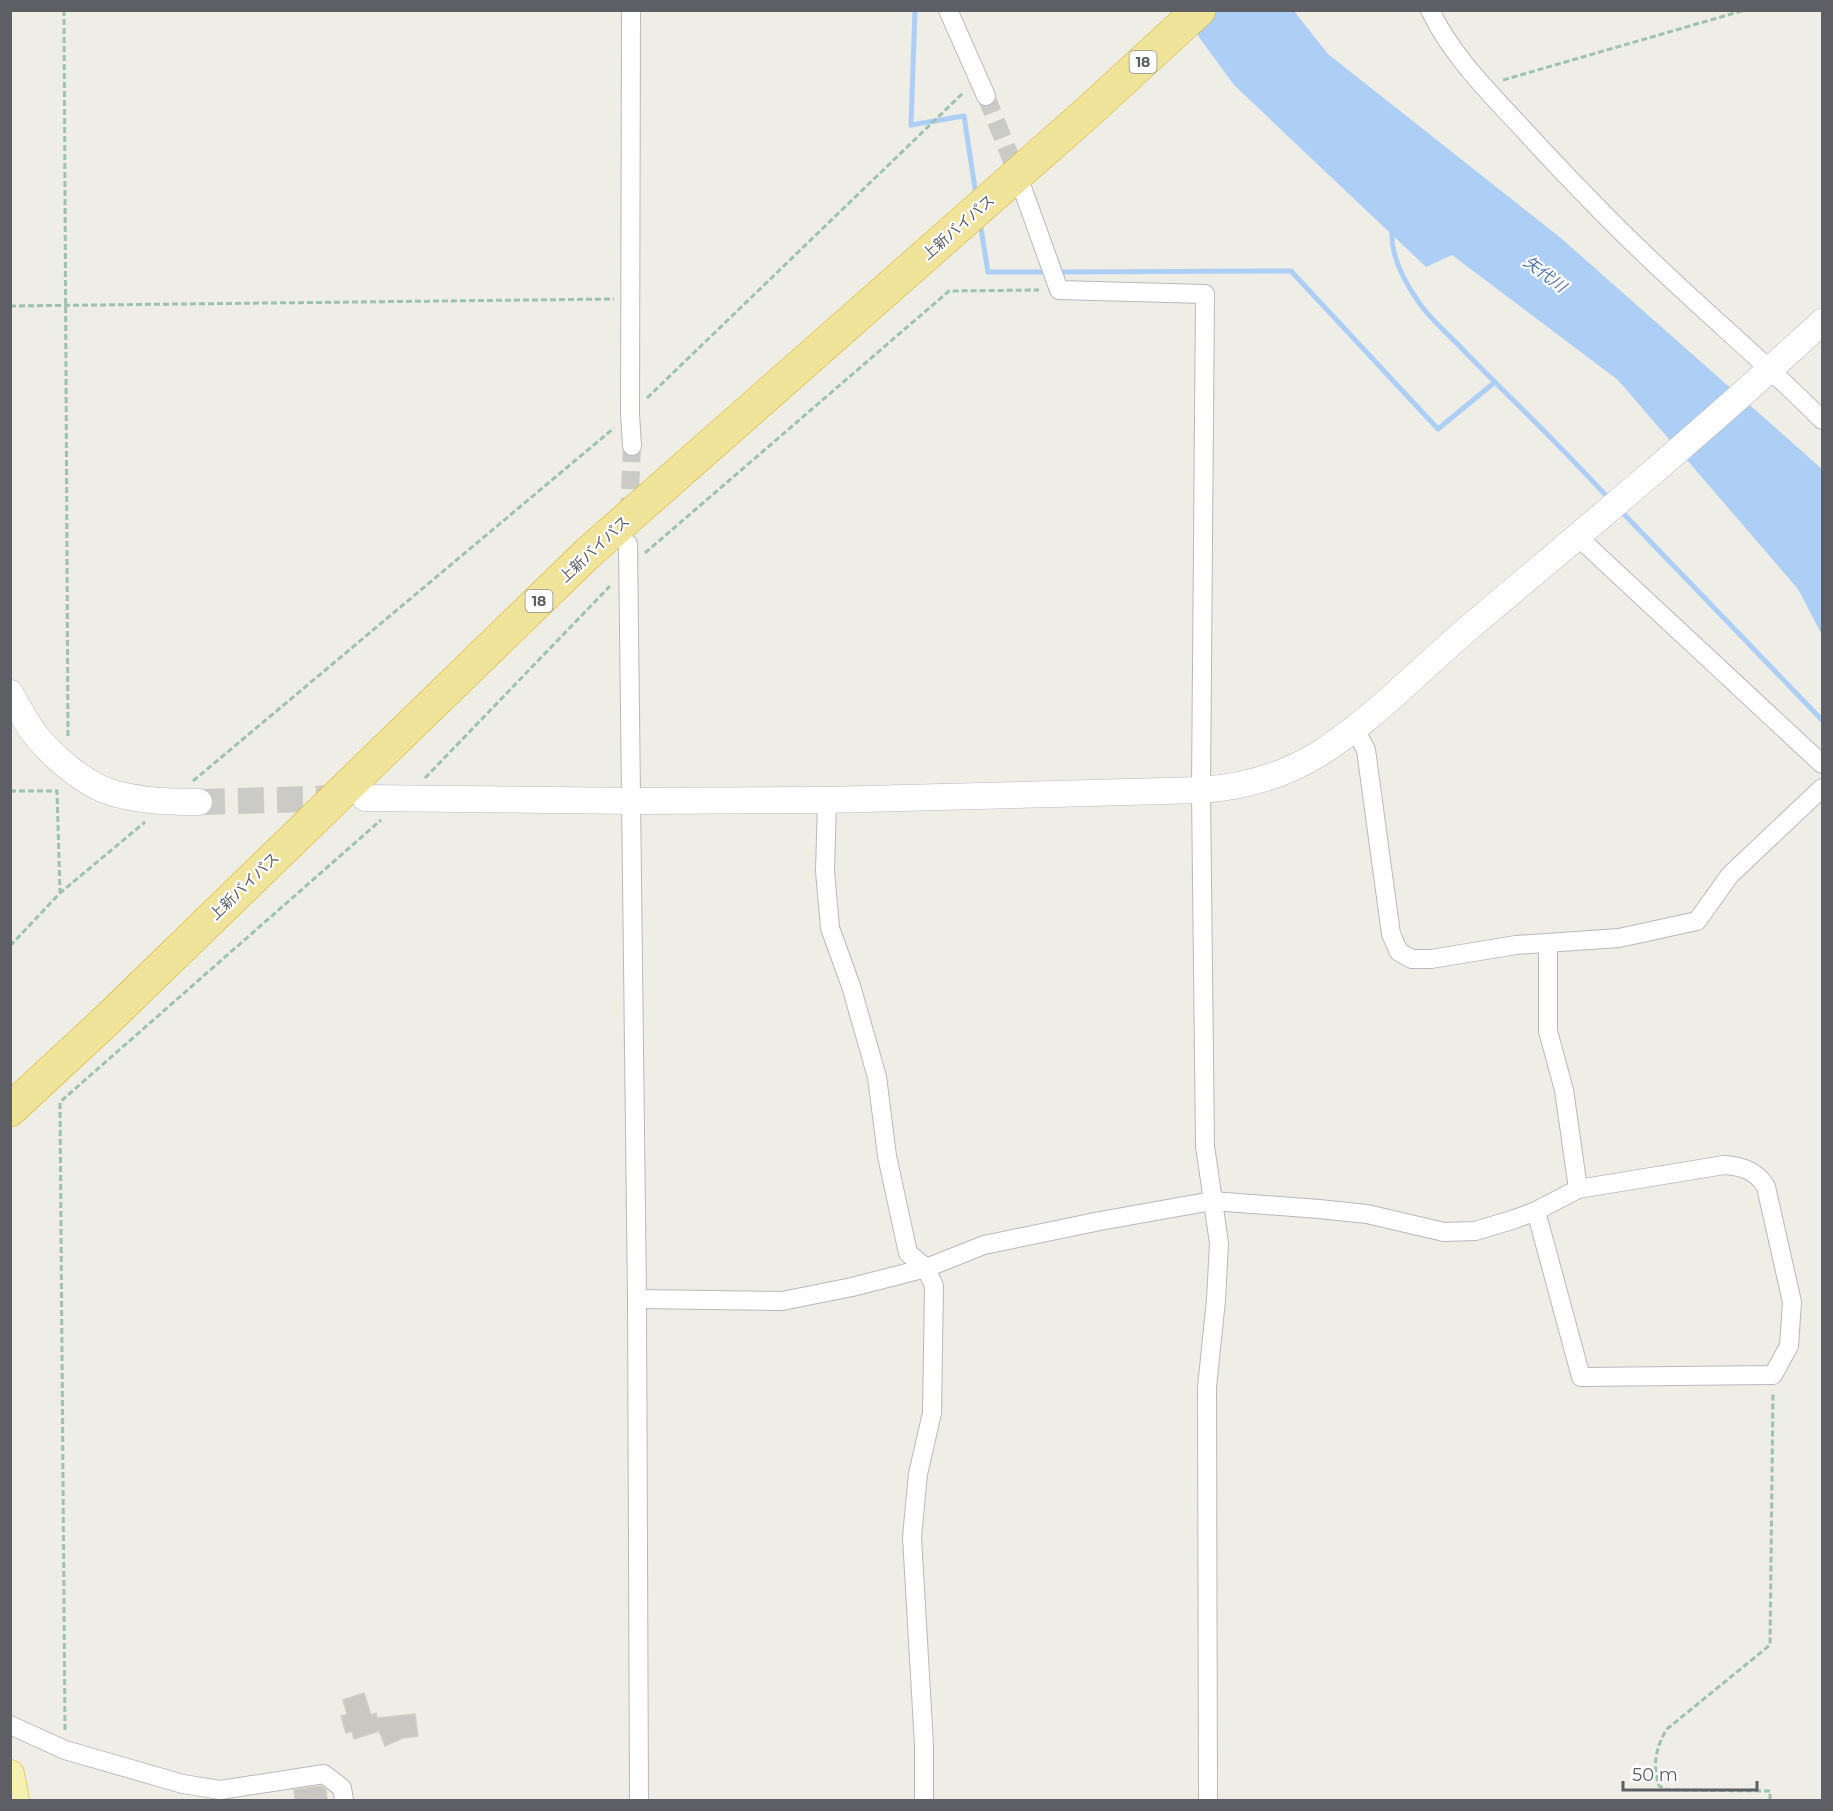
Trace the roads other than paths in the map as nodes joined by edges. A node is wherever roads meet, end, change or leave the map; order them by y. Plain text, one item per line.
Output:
1 (632, 10) edge
2 (948, 10) edge
3 (1199, 10) edge
4 (1430, 10) edge
5 (986, 96) tunnel mouth
6 (1023, 190) tunnel mouth
7 (1822, 322) edge
8 (1767, 372) junction
9 (1822, 420) edge
10 (632, 446) tunnel mouth
11 (1583, 532) junction
12 (628, 544) dead end
13 (10, 693) edge
14 (1355, 729) junction
15 (1822, 764) edge
16 (1822, 788) edge
17 (1201, 790) junction
18 (365, 798) tunnel mouth
19 (827, 800) junction
20 (633, 801) junction
21 (199, 802) tunnel mouth
22 (1548, 944) junction
23 (10, 1110) edge
24 (1578, 1189) junction
25 (1212, 1201) junction
26 (1536, 1211) junction
27 (926, 1268) junction
28 (637, 1299) junction
29 (10, 1725) edge
30 (10, 1774) edge
31 (15, 1800) edge
32 (344, 1800) edge
33 (639, 1800) edge
34 (924, 1800) edge
35 (1209, 1800) edge

1 - 10 street
2 - 5 street
3 - 23 highway, 上新バイパス / 18
4 - 8 street
6 - 17 street
7 - 8 street
8 - 9 street
8 - 11 street
11 - 14 street
11 - 15 street
12 - 20 street
13 - 21 street
14 - 17 street
14 - 22 street
16 - 22 street
17 - 19 street
17 - 25 street
18 - 20 street
19 - 20 street
19 - 27 street
20 - 28 street
22 - 24 street
24 - 26 street
24 - 26 street
25 - 26 street
25 - 27 street
25 - 35 street
27 - 28 street
27 - 34 street
28 - 33 street
29 - 32 street
30 - 31 main road

